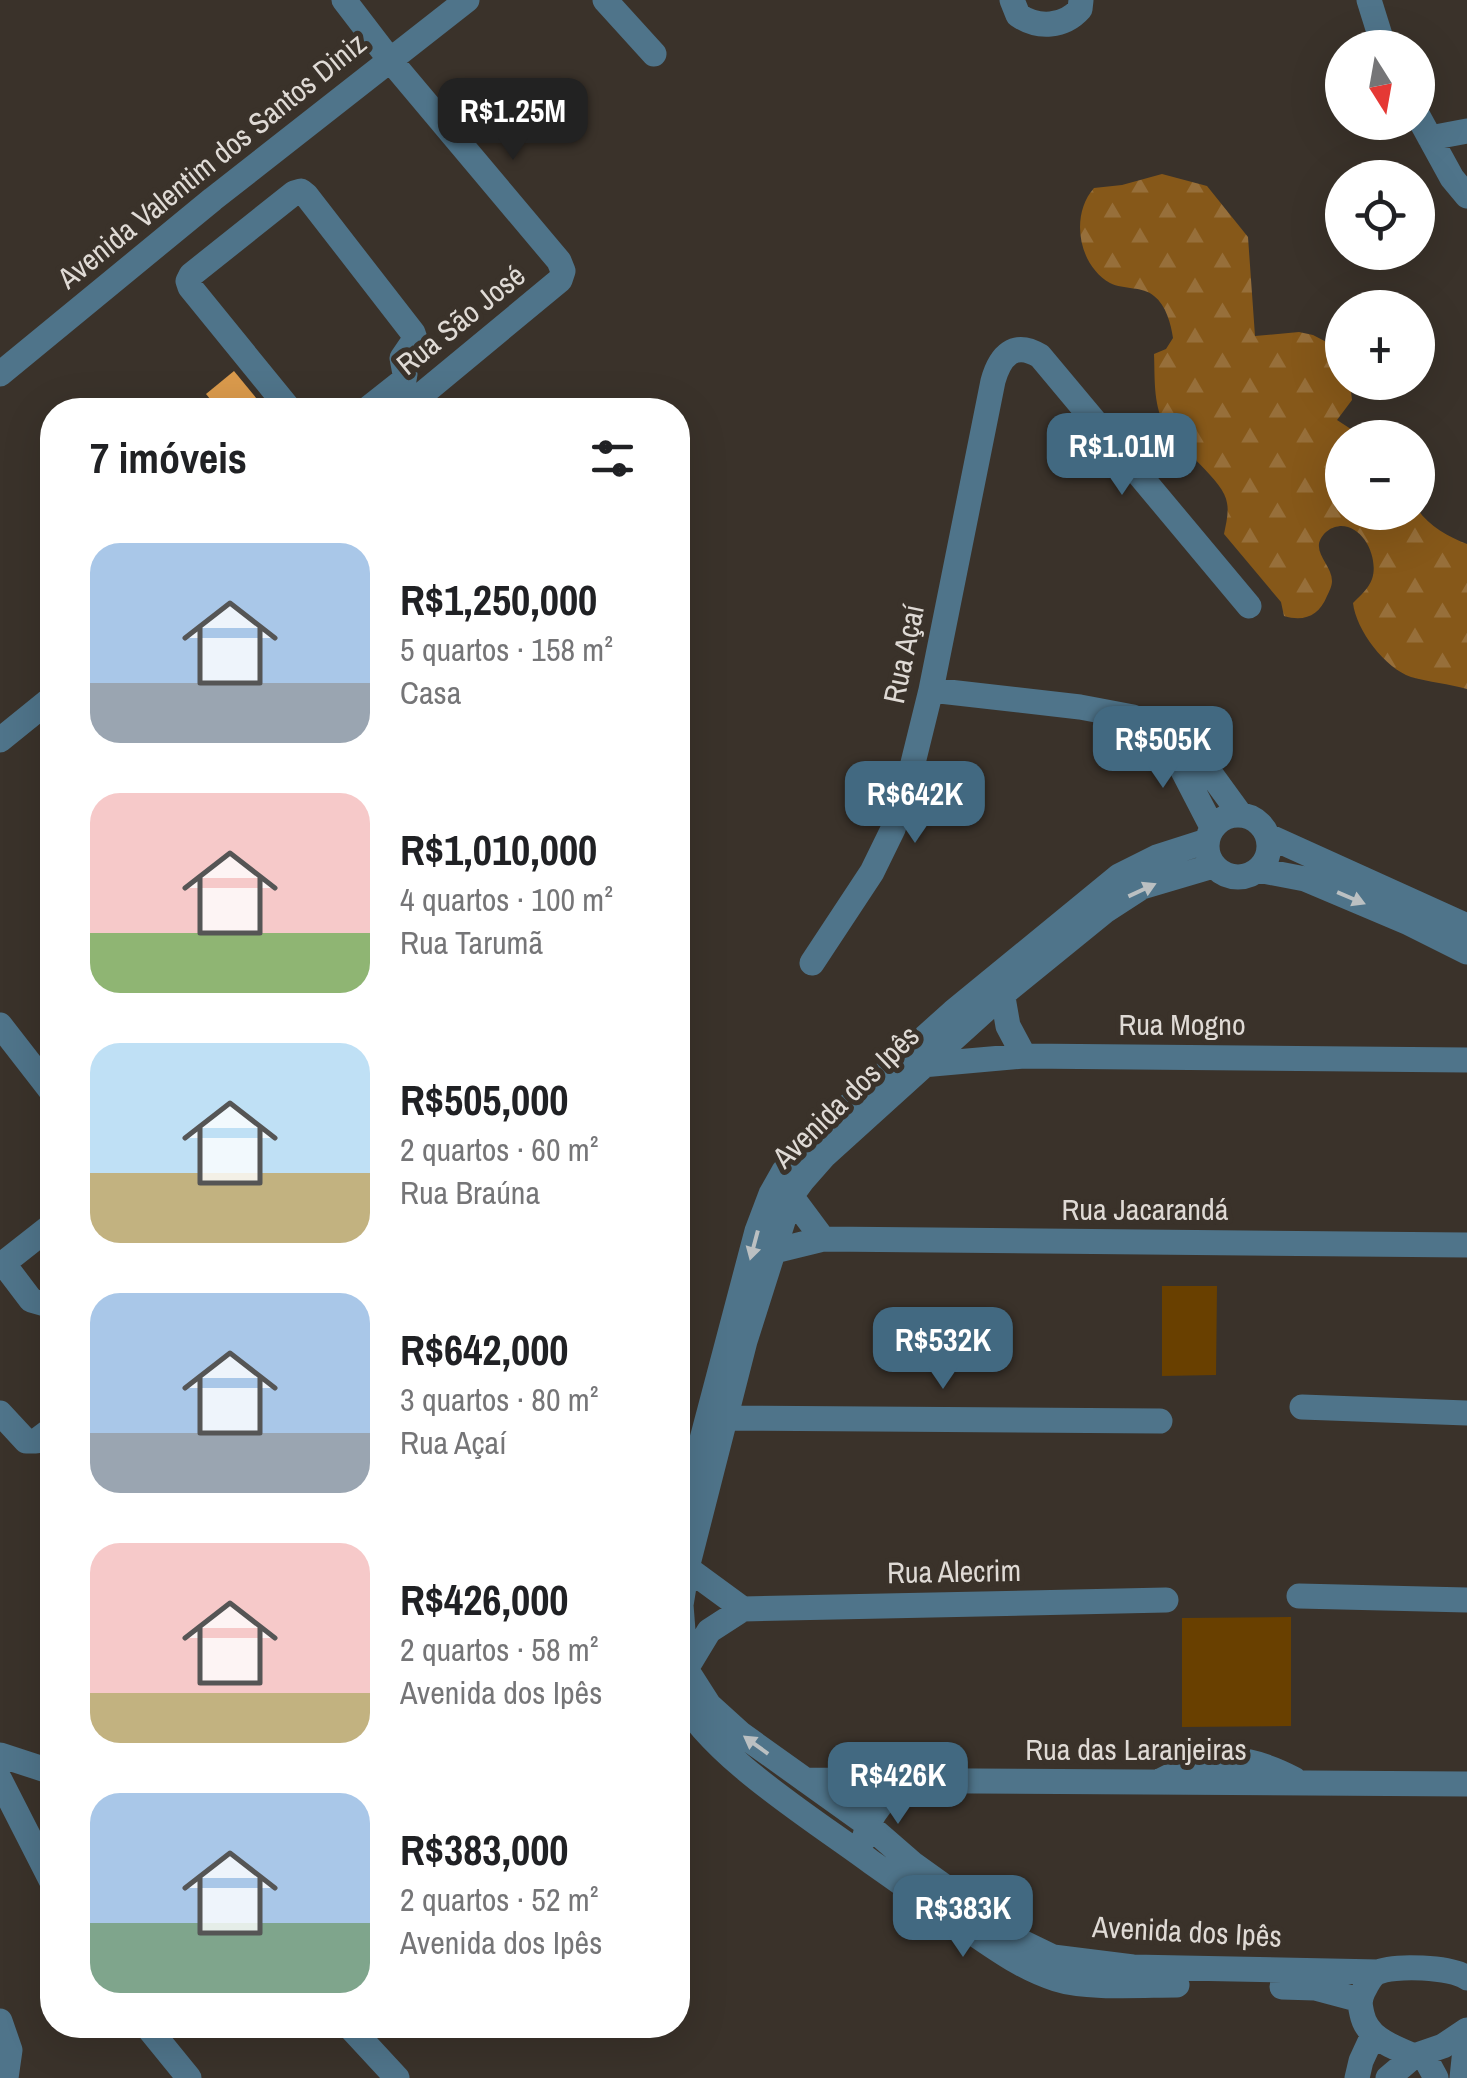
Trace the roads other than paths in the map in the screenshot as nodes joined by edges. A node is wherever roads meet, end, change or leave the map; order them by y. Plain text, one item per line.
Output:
1 (344, 0) edge
2 (466, 0) edge
3 (605, 0) edge
4 (1012, 0) edge
5 (1081, 0) edge
6 (1369, 0) edge
7 (1378, 30) edge
8 (654, 54) dead end
9 (390, 60) junction
10 (1435, 128) edge
11 (1467, 131) edge
12 (1431, 140) edge
13 (1467, 196) edge
14 (228, 216) junction
15 (0, 374) edge
16 (280, 398) edge
17 (381, 398) edge
18 (417, 398) edge
19 (1249, 606) dead end
20 (931, 690) junction
21 (40, 708) edge
22 (1162, 731) junction
23 (0, 740) edge
24 (1240, 814) junction
25 (1210, 834) junction
26 (1268, 836) junction
27 (1213, 866) junction
28 (1258, 870) junction
29 (1467, 926) edge
30 (1467, 952) edge
31 (812, 963) dead end
32 (1001, 985) junction
33 (0, 1025) edge
34 (1024, 1056) junction
35 (1467, 1060) edge
36 (910, 1063) junction
37 (40, 1077) edge
38 (790, 1196) junction
39 (40, 1234) edge
40 (823, 1240) junction
41 (1467, 1245) edge
42 (774, 1251) junction
43 (1, 1264) edge
44 (40, 1303) edge
45 (1302, 1407) dead end
46 (0, 1412) edge
47 (1467, 1414) edge
48 (726, 1418) junction
49 (1160, 1421) dead end
50 (40, 1436) edge
51 (690, 1485) edge
52 (690, 1558) edge
53 (690, 1570) edge
54 (1300, 1596) dead end
55 (1166, 1600) dead end
56 (1467, 1600) edge
57 (742, 1609) junction
58 (690, 1662) edge
59 (690, 1675) edge
60 (690, 1714) edge
61 (0, 1755) edge
62 (40, 1768) edge
63 (0, 1780) edge
64 (805, 1780) junction
65 (908, 1782) junction
66 (1467, 1784) edge
67 (772, 1789) junction
68 (867, 1824) junction
69 (860, 1854) junction
70 (40, 1858) edge
71 (1380, 1972) junction
72 (1466, 1975) edge
73 (1360, 2000) junction
74 (0, 2021) edge
75 (1467, 2030) edge
76 (1373, 2035) junction
77 (157, 2038) edge
78 (360, 2038) edge
79 (1419, 2055) junction
80 (6, 2078) edge
81 (189, 2078) edge
82 (398, 2078) edge
83 (1357, 2078) edge
84 (1388, 2078) edge
85 (1436, 2078) edge
86 (1462, 2078) edge

1 - 9 street
2 - 9 street, Avenida Valentim dos Santos Diniz
3 - 8 street
4 - 5 street
6 - 7 street
9 - 14 street, Avenida Valentim dos Santos Diniz
9 - 18 street, Rua São José
10 - 11 street
12 - 13 street
14 - 15 street, Avenida Valentim dos Santos Diniz
14 - 16 street
14 - 17 street
19 - 20 street, Rua Açaí
20 - 22 street
20 - 31 street, Rua Açaí
21 - 23 street
22 - 24 street
22 - 25 street
24 - 25 street, Avenida dos Ipês
24 - 26 street
25 - 27 street
25 - 32 street, Avenida dos Ipês
26 - 28 street
26 - 29 street
27 - 28 street, Avenida dos Ipês
32 -> 27 street, Avenida dos Ipês
28 -> 30 street, Avenida dos Ipês
32 - 34 street
32 - 36 street, Avenida dos Ipês
33 - 37 street
34 - 35 street, Rua Mogno
34 - 36 street, Rua Mogno
36 - 38 street, Avenida dos Ipês
36 -> 51 street, Avenida dos Ipês
38 - 40 street
38 - 42 street, Avenida dos Ipês
39 - 43 street
40 - 41 street, Rua Jacarandá
40 - 42 street, Rua Jacarandá
42 - 48 street, Avenida dos Ipês
43 - 44 street
45 - 47 street
46 - 50 street
48 - 49 street
48 - 52 street, Avenida dos Ipês
53 - 57 street
54 - 56 street
55 - 57 street, Rua Alecrim
57 - 58 street
64 -> 59 street, Avenida dos Ipês
60 - 67 street, Avenida dos Ipês
61 - 62 street
63 - 70 street
64 - 65 street, Rua das Laranjeiras
64 - 67 street, Rua das Laranjeiras
64 - 68 street, Avenida dos Ipês
65 - 66 street, Rua das Laranjeiras
65 - 68 street
67 - 69 street, Avenida dos Ipês
68 - 69 street
68 - 71 street, Avenida dos Ipês
69 - 73 street, Avenida dos Ipês
71 - 72 street, Avenida dos Ipês
71 - 73 street
73 - 76 street
74 - 80 street
75 - 79 street
75 - 86 street
76 - 79 street
76 - 83 street
77 - 81 street
78 - 82 street
79 - 84 street
79 - 85 street

